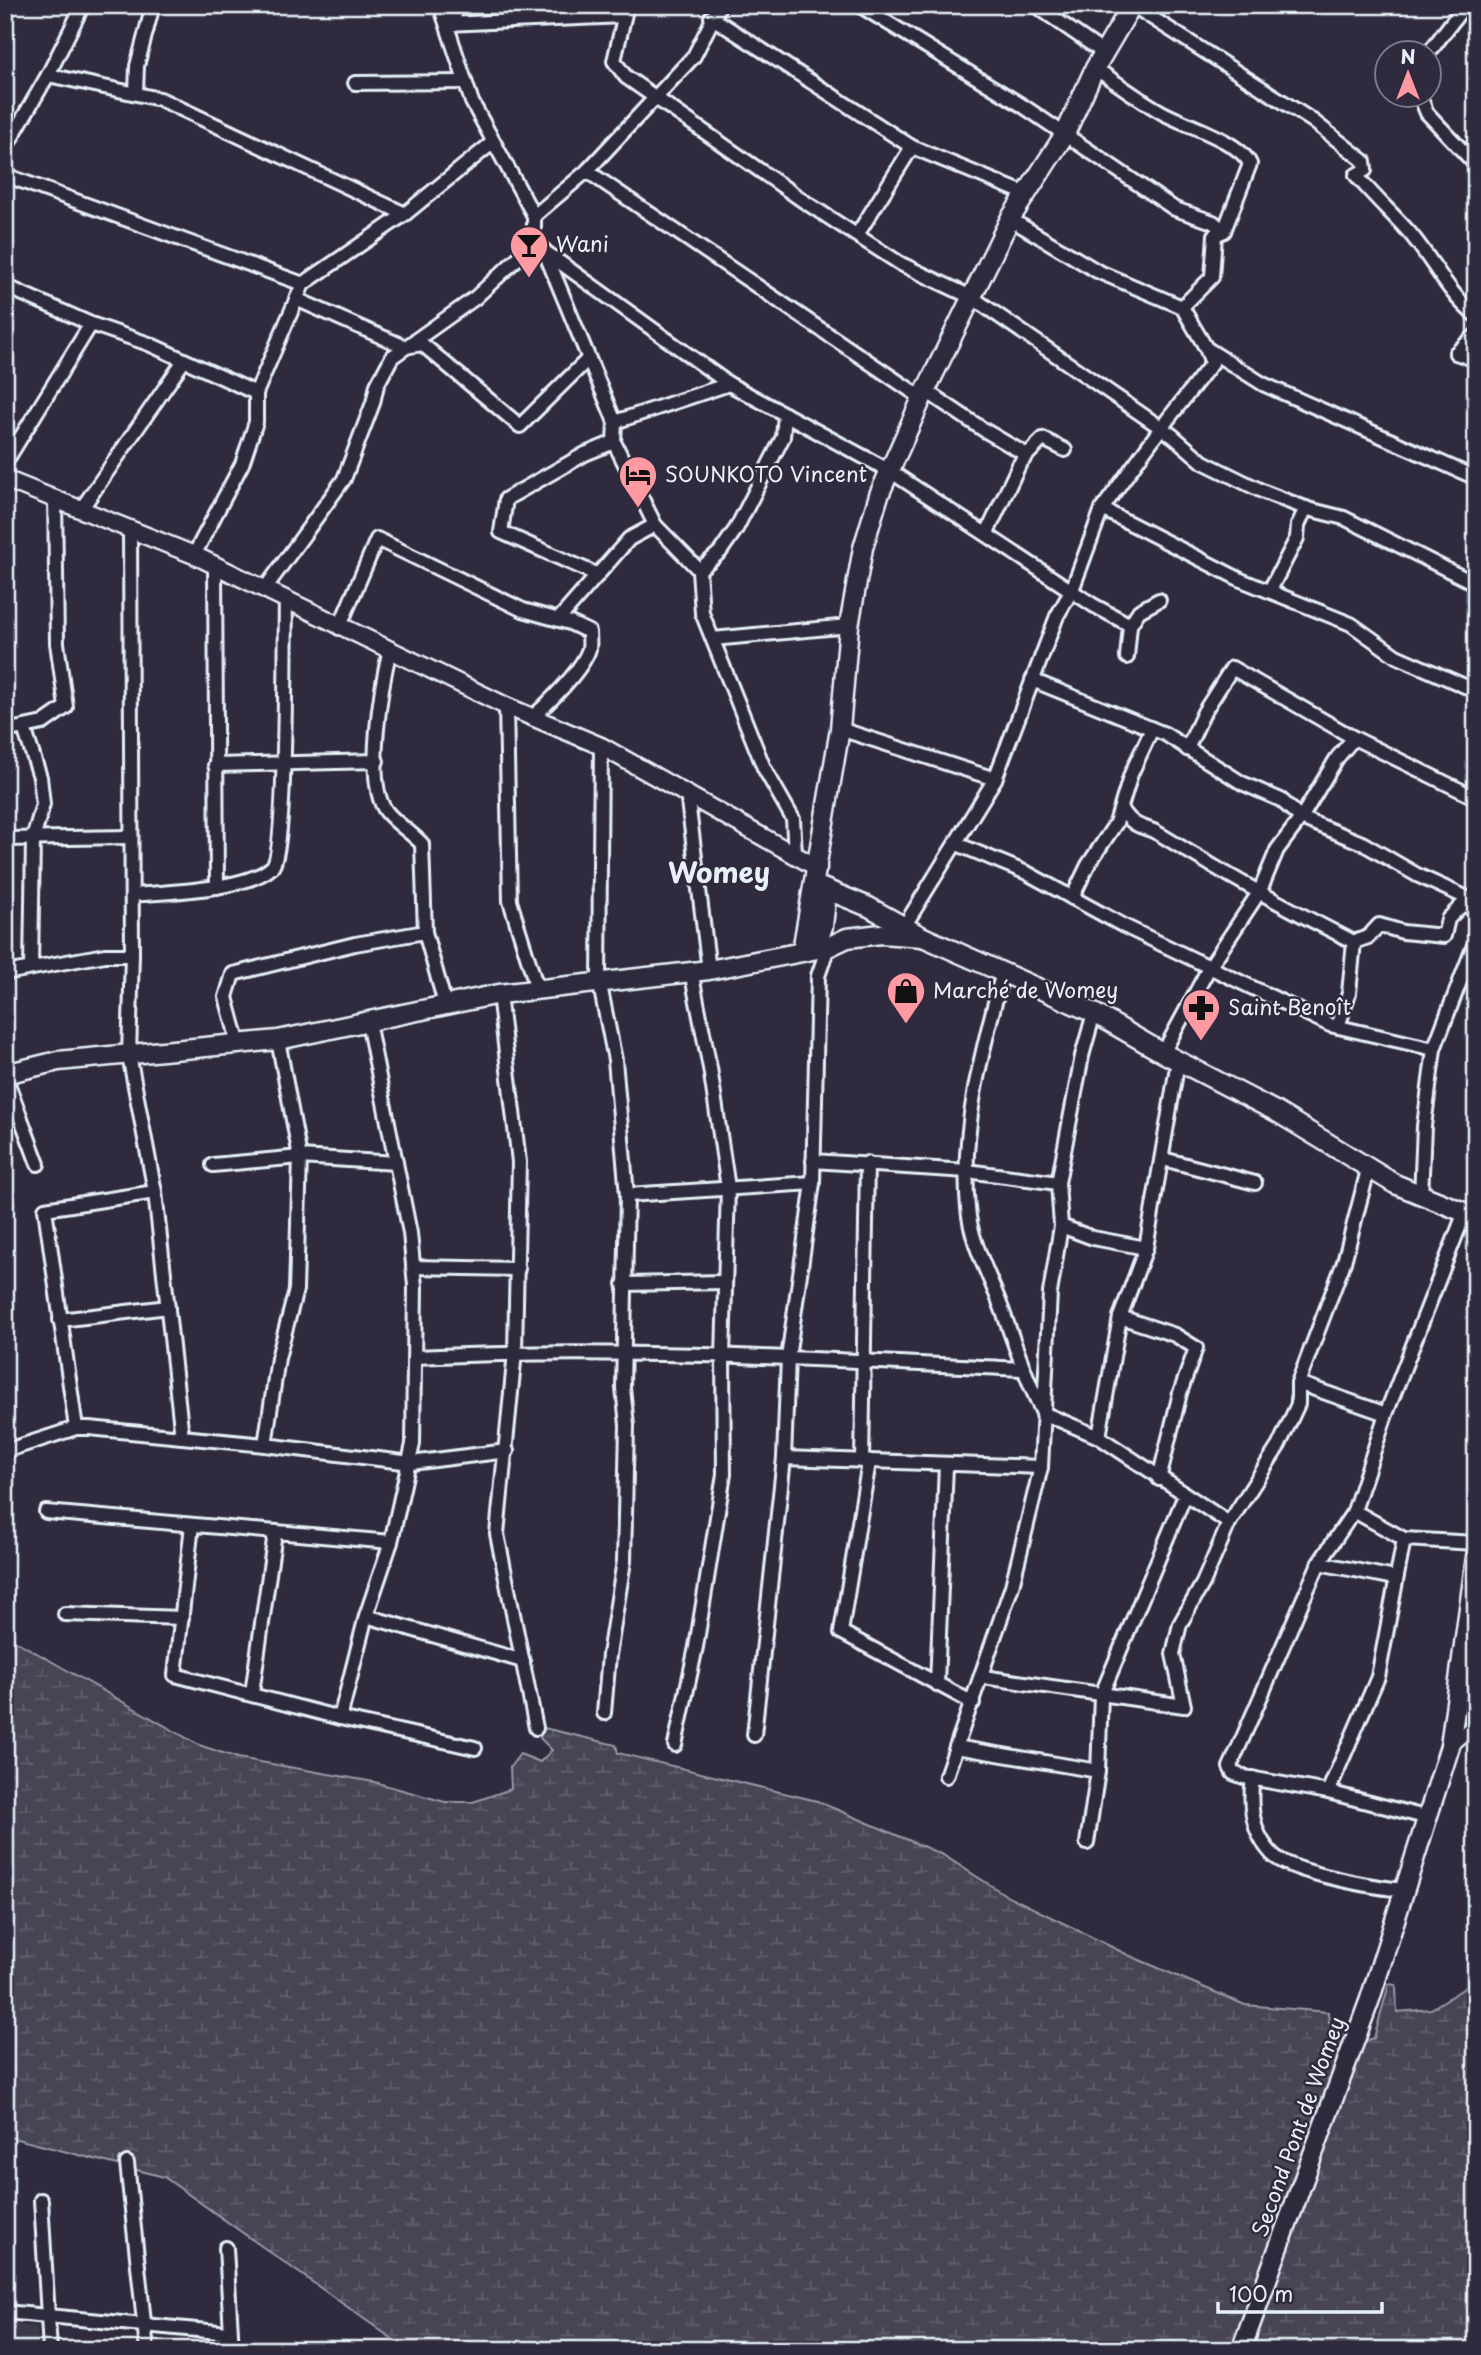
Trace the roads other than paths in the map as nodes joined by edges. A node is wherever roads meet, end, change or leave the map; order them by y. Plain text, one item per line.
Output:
1 (83, 5) edge
2 (153, 5) edge
3 (440, 5) edge
4 (454, 5) edge
5 (720, 5) edge
6 (859, 5) edge
7 (1035, 5) edge
8 (1132, 5) edge
9 (1465, 5) edge
10 (625, 11) edge
11 (711, 17) junction
12 (451, 24) junction
13 (1441, 38) edge
14 (1099, 61) junction
15 (48, 75) junction
16 (465, 82) junction
17 (355, 83) dead end
18 (136, 93) junction
19 (656, 96) junction
20 (1425, 108) edge
21 (1065, 134) junction
22 (492, 143) junction
23 (912, 147) junction
24 (5, 149) edge
25 (1476, 165) edge
26 (587, 172) junction
27 (5, 175) edge
28 (1026, 194) junction
29 (405, 214) junction
30 (534, 216) junction
31 (1010, 219) junction
32 (1224, 231) junction
33 (857, 236) junction
34 (539, 247) junction
35 (303, 284) junction
36 (5, 286) edge
37 (973, 298) junction
38 (296, 299) junction
39 (1182, 307) junction
40 (1476, 316) edge
41 (91, 324) junction
42 (1476, 335) edge
43 (405, 347) junction
44 (1206, 348) junction
45 (587, 360) junction
46 (1476, 360) edge
47 (183, 362) junction
48 (729, 384) junction
49 (256, 393) junction
50 (924, 394) junction
51 (785, 414) junction
52 (615, 422) junction
53 (1161, 428) junction
54 (614, 442) junction
55 (1065, 450) dead end
56 (1027, 455) junction
57 (5, 463) edge
58 (890, 471) junction
59 (1476, 478) edge
60 (5, 479) edge
61 (55, 497) junction
62 (82, 508) junction
63 (1306, 508) junction
64 (1102, 509) junction
65 (655, 525) junction
66 (130, 528) junction
67 (987, 533) junction
68 (194, 555) junction
69 (215, 566) junction
70 (699, 570) junction
71 (598, 575) junction
72 (1476, 584) edge
73 (264, 590) junction
74 (1072, 590) junction
75 (1270, 590) junction
76 (1159, 600) dead end
77 (286, 601) junction
78 (559, 619) junction
79 (1130, 625) junction
80 (849, 626) junction
81 (339, 628) junction
82 (713, 639) junction
83 (390, 649) junction
84 (1127, 657) dead end
85 (1032, 680) junction
86 (1476, 691) edge
87 (506, 706) junction
88 (532, 718) junction
89 (24, 728) junction
90 (840, 729) junction
91 (1152, 729) junction
92 (5, 731) edge
93 (1354, 738) junction
94 (601, 746) junction
95 (1187, 749) junction
96 (377, 761) junction
97 (282, 764) junction
98 (215, 765) junction
99 (995, 779) junction
100 (687, 793) junction
101 (1476, 798) edge
102 (1122, 810) junction
103 (1301, 818) junction
104 (131, 837) junction
105 (5, 839) edge
106 (33, 839) junction
107 (957, 844) junction
108 (795, 853) junction
109 (820, 881) junction
110 (217, 887) junction
111 (1260, 891) junction
112 (132, 895) junction
113 (1072, 898) junction
114 (1476, 902) edge
115 (1476, 909) edge
116 (905, 925) junction
117 (425, 932) junction
118 (923, 937) junction
119 (1476, 940) edge
120 (1354, 942) junction
121 (816, 949) junction
122 (132, 955) junction
123 (31, 968) junction
124 (1209, 968) junction
125 (1462, 968) junction
126 (709, 970) junction
127 (691, 971) junction
128 (1003, 972) junction
129 (1476, 972) edge
130 (5, 973) edge
131 (599, 980) junction
132 (537, 988) junction
133 (499, 994) junction
134 (445, 1004) junction
135 (1094, 1013) junction
136 (368, 1022) junction
137 (1338, 1027) junction
138 (278, 1040) junction
139 (239, 1045) junction
140 (1434, 1049) junction
141 (129, 1055) junction
142 (1171, 1057) junction
143 (5, 1075) edge
144 (300, 1157) junction
145 (1163, 1159) junction
146 (813, 1161) junction
147 (396, 1163) junction
148 (867, 1163) junction
149 (38, 1164) dead end
150 (213, 1165) dead end
151 (1369, 1166) junction
152 (967, 1171) junction
153 (1255, 1182) dead end
154 (813, 1183) junction
155 (1058, 1183) junction
156 (728, 1188) junction
157 (155, 1192) junction
158 (627, 1195) junction
159 (1421, 1197) junction
160 (1470, 1214) edge
161 (1060, 1226) junction
162 (1146, 1248) junction
163 (413, 1267) junction
164 (518, 1269) junction
165 (724, 1282) junction
166 (624, 1284) junction
167 (168, 1307) junction
168 (1120, 1317) junction
169 (60, 1320) junction
170 (515, 1352) junction
171 (624, 1355) junction
172 (723, 1356) junction
173 (415, 1357) junction
174 (788, 1358) junction
175 (865, 1362) junction
176 (1021, 1369) junction
177 (1298, 1383) junction
178 (1043, 1413) junction
179 (1386, 1415) junction
180 (76, 1428) junction
181 (182, 1437) junction
182 (1099, 1437) junction
183 (265, 1445) junction
184 (5, 1451) edge
185 (507, 1451) junction
186 (784, 1458) junction
187 (865, 1462) junction
188 (411, 1463) junction
189 (946, 1465) junction
190 (1041, 1467) junction
191 (1159, 1479) junction
192 (1185, 1495) junction
193 (1354, 1511) junction
194 (46, 1512) dead end
195 (1229, 1522) junction
196 (192, 1525) junction
197 (275, 1532) junction
198 (1405, 1539) junction
199 (391, 1542) junction
200 (1476, 1543) edge
201 (1476, 1556) edge
202 (1319, 1563) junction
203 (1395, 1577) junction
204 (65, 1614) dead end
205 (366, 1616) junction
206 (181, 1618) junction
207 (523, 1661) junction
208 (983, 1677) junction
209 (937, 1684) junction
210 (252, 1693) junction
211 (1101, 1696) junction
212 (973, 1703) junction
213 (604, 1713) dead end
214 (340, 1718) junction
215 (1476, 1724) edge
216 (536, 1728) dead end
217 (754, 1735) dead end
218 (676, 1745) dead end
219 (1450, 1745) junction
220 (956, 1747) junction
221 (475, 1748) dead end
222 (1098, 1771) junction
223 (946, 1776) dead end
224 (1253, 1778) junction
225 (1328, 1792) junction
226 (1425, 1817) junction
227 (1087, 1843) dead end
228 (1405, 1890) junction
229 (127, 2163) dead end
230 (41, 2200) dead end
231 (226, 2248) dead end
232 (5, 2312) edge
233 (46, 2315) junction
234 (146, 2326) junction
235 (229, 2333) junction
236 (50, 2350) edge
237 (147, 2350) edge
238 (232, 2350) edge
239 (1241, 2350) edge

1 - 15 street
2 - 18 street
3 - 12 street
4 - 12 street
5 - 11 street
6 - 21 street
7 - 14 street
8 - 14 main road
8 - 40 street
9 - 13 street
10 - 12 street
10 - 19 street
11 - 19 street
11 - 23 street
12 - 16 street
14 - 21 main road
14 - 32 street
15 - 18 street
15 - 24 street
16 - 17 street
16 - 22 street
18 - 29 street
19 - 26 street
19 - 33 street
20 - 25 street
21 - 28 main road
21 - 32 street
22 - 29 street
22 - 30 street
23 - 28 street
23 - 33 street
26 - 30 street
26 - 50 street
27 - 35 street
28 - 31 main road
29 - 35 street
30 - 34 street
31 - 37 main road
31 - 39 street
32 - 39 street
33 - 37 street
34 - 43 street
34 - 45 street
34 - 48 street
35 - 38 street
36 - 41 street
37 - 50 main road
37 - 53 street
38 - 43 street
38 - 49 street
39 - 44 street
41 - 47 street
41 - 57 street
42 - 46 street
43 - 45 street
43 - 73 street
44 - 53 street
44 - 59 street
45 - 52 street
47 - 49 street
47 - 62 street
48 - 51 street
48 - 52 street
49 - 68 street
50 - 56 street
50 - 58 main road
51 - 58 street
51 - 70 street
52 - 54 street
53 - 63 street
53 - 64 street
54 - 65 street
54 - 71 street
55 - 56 street
56 - 67 street
58 - 67 street
58 - 80 main road
60 - 61 street
61 - 62 street
61 - 89 street
62 - 66 street
63 - 72 street
63 - 75 street
64 - 74 street
64 - 75 street
65 - 70 street
65 - 71 street
66 - 68 street
66 - 104 street
67 - 74 street
68 - 69 street
69 - 73 street
69 - 98 street
70 - 82 street
71 - 78 street
73 - 77 street
74 - 79 street
74 - 85 street
75 - 86 street
76 - 79 street
77 - 81 street
77 - 97 street
78 - 81 street
78 - 88 street
79 - 84 street
80 - 82 street
80 - 90 main road
81 - 83 street
82 - 108 street
83 - 87 street
83 - 96 street
85 - 91 street
85 - 99 street
87 - 88 street
87 - 132 street
88 - 94 street
89 - 92 street
89 - 106 street
90 - 99 street
90 - 109 main road
91 - 95 street
91 - 102 street
93 - 95 street
93 - 101 street
93 - 103 street
94 - 100 street
94 - 131 street
95 - 103 street
96 - 97 street
96 - 117 street
97 - 98 street
97 - 110 street
98 - 110 street
99 - 107 street
100 - 108 street
100 - 126 street
102 - 111 street
102 - 113 street
103 - 111 street
103 - 114 street
104 - 106 street
104 - 112 street
105 - 106 street
106 - 123 street
107 - 113 street
107 - 116 street
108 - 109 street
109 - 116 main road
109 - 121 main road
110 - 112 street
111 - 120 street
111 - 124 street
112 - 122 street
113 - 124 street
115 - 120 street
116 - 118 main road
117 - 134 street
117 - 139 street
118 - 121 main road
118 - 128 main road
119 - 125 street
120 - 137 street
121 - 126 main road
121 - 146 street
122 - 123 street
122 - 141 street
123 - 130 street
124 - 137 street
124 - 142 street
125 - 129 street
125 - 140 street
126 - 127 main road
127 - 131 main road
127 - 156 street
128 - 135 main road
128 - 152 street
131 - 132 main road
131 - 158 street
132 - 133 main road
133 - 134 main road
133 - 164 street
134 - 136 main road
135 - 142 main road
135 - 155 street
136 - 138 main road
136 - 147 street
137 - 140 street
138 - 139 main road
138 - 144 street
139 - 141 main road
140 - 159 street
141 - 143 main road
141 - 157 street
142 - 145 street
142 - 151 main road
143 - 149 street
144 - 147 street
144 - 150 street
144 - 183 street
145 - 153 street
145 - 162 street
146 - 148 street
146 - 154 street
147 - 163 street
148 - 152 street
148 - 175 street
151 - 159 main road
151 - 177 street
152 - 155 street
152 - 176 street
154 - 156 street
154 - 174 street
155 - 161 street
156 - 158 street
156 - 165 street
157 - 167 street
157 - 169 street
158 - 166 street
159 - 160 main road
160 - 179 street
161 - 162 street
161 - 178 street
162 - 168 street
163 - 164 street
163 - 173 street
164 - 170 street
165 - 166 street
165 - 172 street
166 - 171 street
167 - 169 street
167 - 181 street
168 - 182 street
168 - 191 street
169 - 180 street
170 - 171 street
170 - 173 street
170 - 185 street
171 - 172 street
171 - 213 street
172 - 174 street
172 - 218 street
173 - 188 street
174 - 175 street
174 - 186 street
175 - 176 street
175 - 187 street
176 - 178 street
177 - 179 street
177 - 195 street
178 - 182 street
178 - 190 street
179 - 193 street
180 - 181 street
180 - 184 street
181 - 183 street
182 - 191 street
183 - 188 street
185 - 188 street
185 - 207 street
186 - 187 street
186 - 217 street
187 - 189 street
187 - 209 street
188 - 199 street
189 - 190 street
189 - 209 street
190 - 208 street
191 - 192 street
192 - 195 street
192 - 211 street
193 - 198 street
193 - 202 street
194 - 196 street
195 - 211 street
196 - 197 street
196 - 206 street
197 - 199 street
197 - 210 street
198 - 200 street
198 - 203 street
199 - 205 street
201 - 219 main road, Second Pont de Womey
202 - 203 street
202 - 224 street
203 - 225 street
204 - 206 street
205 - 207 street
205 - 214 street
206 - 210 street
207 - 216 street
208 - 211 street
208 - 212 street
209 - 212 street
210 - 214 street
211 - 222 street
212 - 220 street
214 - 221 street
215 - 219 street
219 - 226 main road, Second Pont de Womey
220 - 222 street
220 - 223 street
222 - 227 street
224 - 225 street
224 - 228 street
225 - 226 street
226 - 228 main road, Second Pont de Womey
228 - 239 main road, Second Pont de Womey
229 - 234 street
230 - 233 street
231 - 235 street
232 - 233 street
233 - 234 street
233 - 236 street
234 - 235 street
234 - 237 street
235 - 238 street

